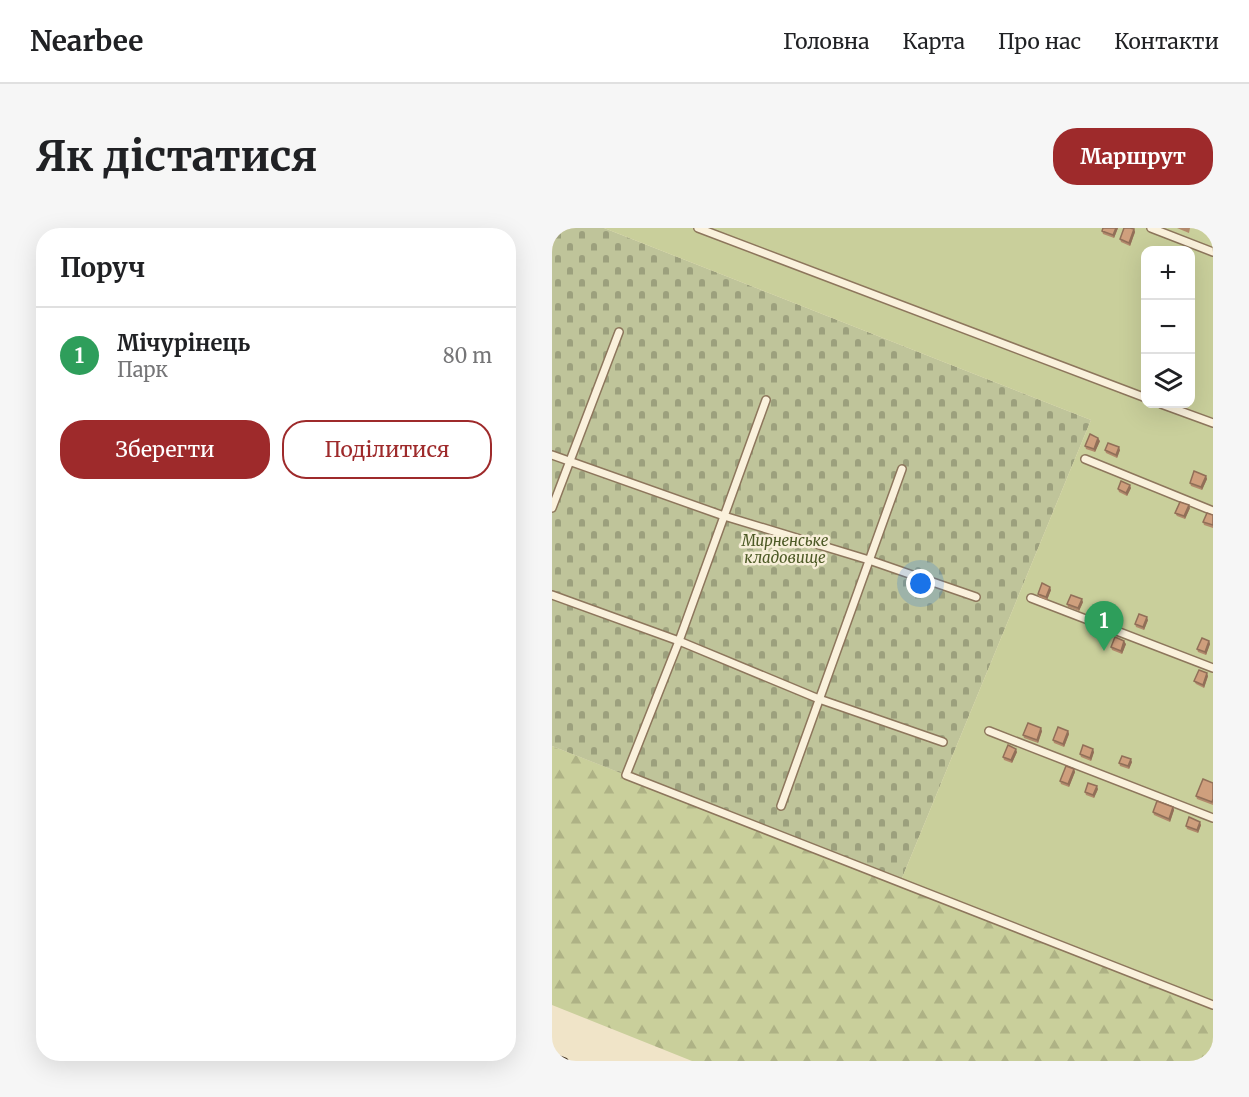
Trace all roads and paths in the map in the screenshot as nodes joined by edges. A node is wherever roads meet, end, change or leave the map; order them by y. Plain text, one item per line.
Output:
1 (698, 228) edge
2 (1151, 228) edge
3 (1213, 252) edge
4 (619, 332) dead end
5 (1141, 396) edge
6 (766, 400) dead end
7 (1172, 408) edge
8 (1213, 423) edge
9 (552, 455) edge
10 (1085, 459) dead end
11 (569, 461) junction
12 (902, 469) dead end
13 (552, 508) edge
14 (1213, 511) edge
15 (724, 516) junction
16 (869, 560) junction
17 (552, 595) edge
18 (976, 597) dead end
19 (1031, 598) dead end
20 (679, 641) junction
21 (1213, 668) edge
22 (819, 699) junction
23 (989, 731) dead end
24 (943, 742) dead end
25 (781, 806) dead end
26 (1213, 818) edge
27 (1213, 1005) edge

1 - 5 lane
2 - 3 lane
4 - 11 lane
6 - 15 lane
7 - 8 lane
9 - 11 lane
10 - 14 lane
11 - 13 lane
11 - 15 lane
12 - 16 lane
15 - 16 lane
15 - 20 lane
16 - 18 lane
16 - 22 lane
17 - 20 lane
19 - 21 lane
20 - 22 lane
20 - 27 lane
22 - 24 lane
22 - 25 lane
23 - 26 lane

